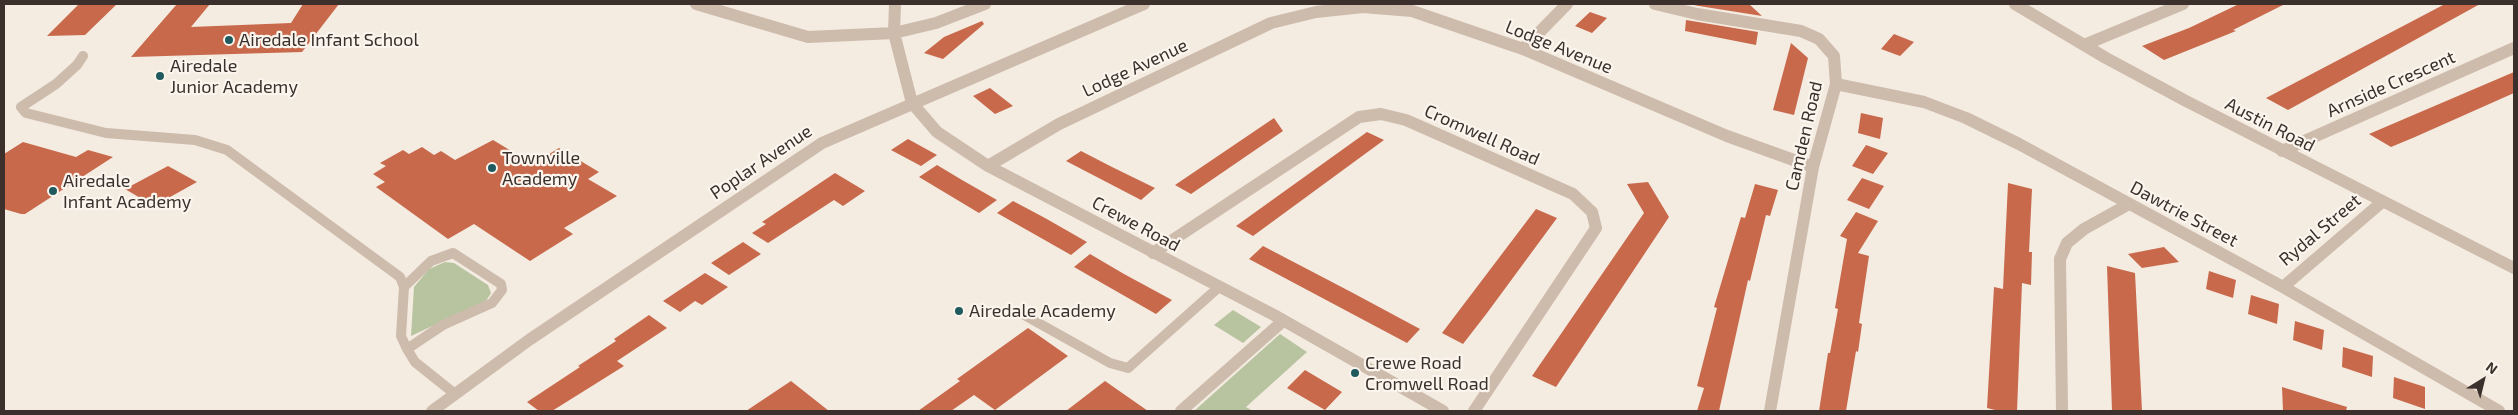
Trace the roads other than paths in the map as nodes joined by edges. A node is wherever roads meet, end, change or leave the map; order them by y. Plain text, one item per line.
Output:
1 (696, 4) edge
2 (895, 4) edge
3 (985, 4) edge
4 (1144, 4) edge
5 (1567, 4) edge
6 (1656, 4) edge
7 (2015, 4) edge
8 (2183, 4) edge
9 (894, 34) junction
10 (2084, 45) junction
11 (2514, 48) edge
12 (1523, 49) junction
13 (83, 56) dead end
14 (1836, 84) junction
15 (912, 102) junction
16 (2282, 151) junction
17 (988, 166) junction
18 (1813, 166) junction
19 (2382, 202) junction
20 (2129, 204) junction
21 (1153, 253) junction
22 (2514, 268) edge
23 (404, 287) junction
24 (1218, 287) junction
25 (2283, 287) junction
26 (1017, 311) dead end
27 (1283, 321) junction
28 (407, 349) junction
29 (455, 394) junction
30 (432, 411) edge
31 (1181, 411) edge
32 (1443, 411) edge
33 (1474, 411) edge
34 (1770, 411) edge
35 (2062, 411) edge
36 (2499, 411) edge

1 - 9 street
2 - 9 street, Crewe Road
3 - 9 street
4 - 15 street, Poplar Avenue
5 - 12 street
6 - 14 street, Camden Road
7 - 10 street, Austin Road
8 - 10 street
9 - 15 street, Crewe Road
10 - 16 street, Austin Road
11 - 16 street, Arnside Crescent
12 - 17 street, Lodge Avenue
12 - 18 street, Lodge Avenue
13 - 23 lane
14 - 18 street, Camden Road
14 - 20 street, Dawtrie Street
15 - 17 street, Crewe Road
15 - 29 street, Poplar Avenue
16 - 19 street, Austin Road
17 - 21 street, Crewe Road
18 - 34 street, Camden Road
19 - 22 street, Austin Road
19 - 25 street, Rydal Street
20 - 25 street, Dawtrie Street
20 - 35 street
21 - 24 street, Crewe Road
21 - 33 street, Cromwell Road
23 - 28 lane
23 - 28 lane
24 - 26 lane
24 - 27 street, Crewe Road
25 - 36 street, Dawtrie Street
27 - 31 street
27 - 32 street, Crewe Road
28 - 29 lane
29 - 30 street, Poplar Avenue

